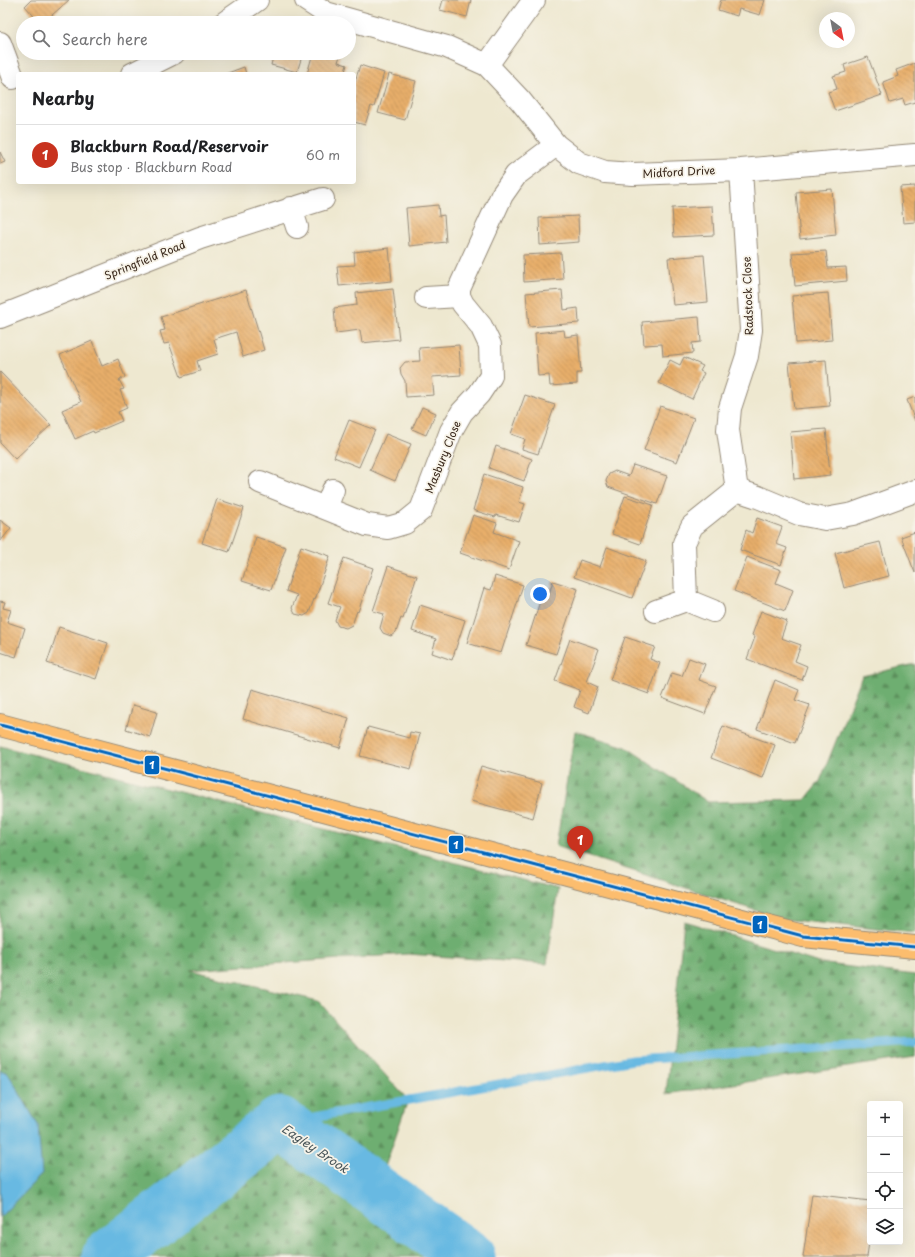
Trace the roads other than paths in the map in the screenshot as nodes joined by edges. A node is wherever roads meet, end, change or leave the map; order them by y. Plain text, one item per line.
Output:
1 (258, 0) edge
2 (306, 0) edge
3 (534, 0) edge
4 (234, 16) edge
5 (337, 16) edge
6 (356, 21) edge
7 (0, 43) edge
8 (159, 60) edge
9 (487, 65) junction
10 (136, 72) edge
11 (10, 80) edge
12 (556, 145) junction
13 (915, 155) edge
14 (741, 170) junction
15 (323, 199) dead end
16 (459, 296) junction
17 (426, 298) dead end
18 (0, 317) edge
19 (260, 482) dead end
20 (737, 490) junction
21 (915, 491) edge
22 (686, 600) junction
23 (656, 611) dead end
24 (713, 611) dead end
25 (0, 725) edge
26 (915, 947) edge

1 - 4 street
2 - 5 street, Midford Drive
3 - 9 street
6 - 9 street, Midford Drive
7 - 11 street
8 - 10 street
9 - 12 street, Midford Drive
12 - 14 street, Midford Drive
12 - 16 street
13 - 14 street, Midford Drive
14 - 20 street, Radstock Close
15 - 18 street, Springfield Road
16 - 17 street
16 - 19 street, Masbury Close
20 - 21 street
20 - 22 street
22 - 23 street
22 - 24 street
25 - 26 highway

